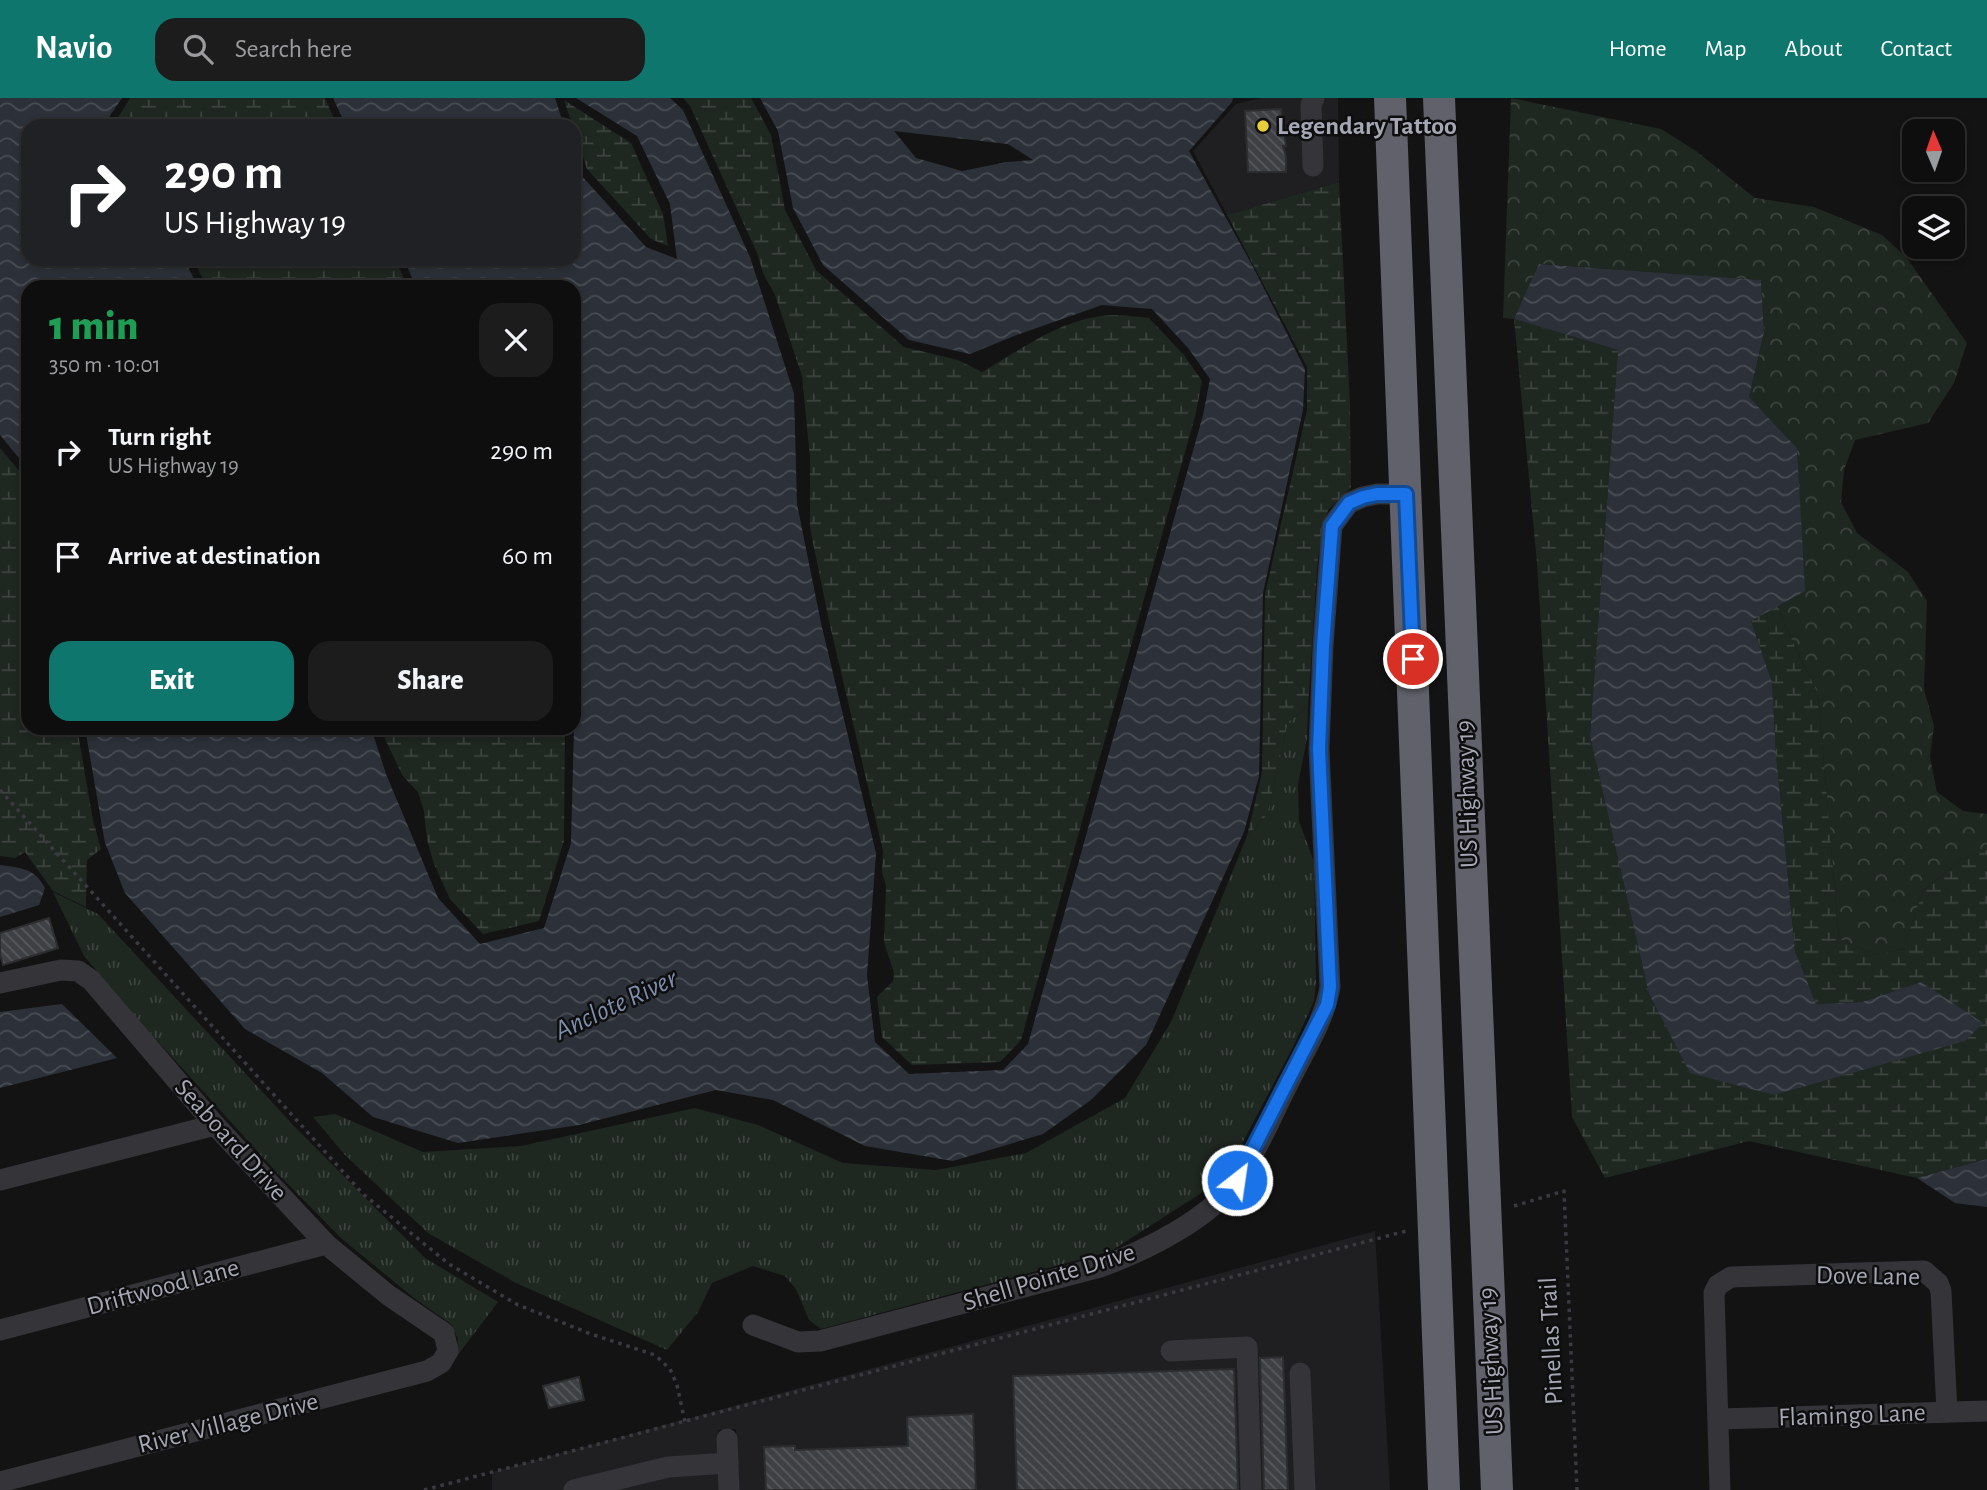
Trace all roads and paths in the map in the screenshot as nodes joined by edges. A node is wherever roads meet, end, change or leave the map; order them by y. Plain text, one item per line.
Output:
1 (1314, 98) edge
2 (1390, 98) edge
3 (1407, 98) edge
4 (1439, 98) edge
5 (1441, 157) junction
6 (1313, 166) dead end
7 (1406, 494) junction
8 (0, 790) edge
9 (0, 984) edge
10 (215, 1125) junction
11 (0, 1180) edge
12 (1514, 1206) dead end
13 (1410, 1230) dead end
14 (326, 1244) junction
15 (753, 1325) dead end
16 (0, 1330) edge
17 (448, 1351) joint
18 (1171, 1351) dead end
19 (1300, 1373) dead end
20 (1987, 1411) edge
21 (1947, 1412) junction
22 (1718, 1419) junction
23 (685, 1422) junction
24 (727, 1439) dead end
25 (728, 1463) junction
26 (0, 1482) edge
27 (424, 1490) edge
28 (574, 1490) edge
29 (729, 1490) edge
30 (1251, 1490) edge
31 (1305, 1490) edge
32 (1444, 1490) edge
33 (1497, 1490) edge
34 (1577, 1490) edge
35 (1720, 1490) edge

1 - 6 street
2 - 7 highway, US Highway 19
3 - 5 highway
4 - 5 highway, US Highway 19
5 - 33 highway, US Highway 19
7 - 15 street, Shell Pointe Drive
7 - 32 highway, US Highway 19
8 - 23 path
9 - 10 street, Seaboard Drive
10 - 11 street
10 - 14 street, Seaboard Drive
12 - 34 path, Pinellas Trail
13 - 23 path
14 - 16 street, Driftwood Lane
14 - 17 street, Seaboard Drive
17 - 26 street, River Village Drive
18 - 30 street
19 - 31 street
20 - 21 street, Flamingo Lane
21 - 22 street, Flamingo Lane
21 - 22 street, Dove Lane
22 - 35 street
23 - 27 path
24 - 25 street
25 - 28 street
25 - 29 street

